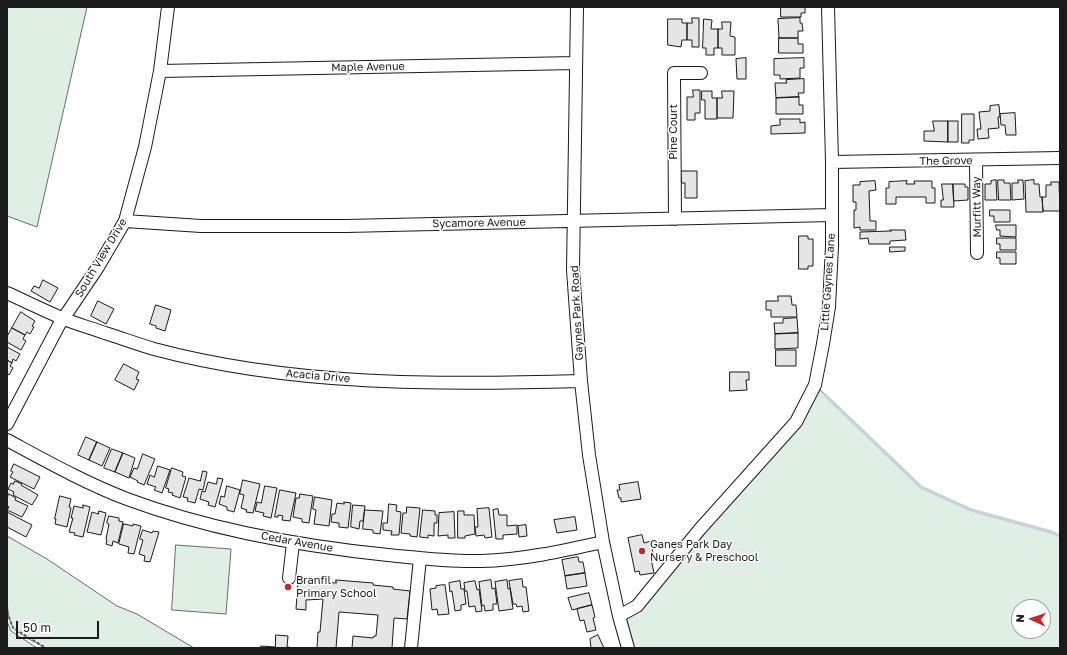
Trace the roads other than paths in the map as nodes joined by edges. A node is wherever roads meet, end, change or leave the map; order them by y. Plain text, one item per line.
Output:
1 (168, 7) edge
2 (577, 7) edge
3 (828, 7) edge
4 (576, 63) junction
5 (160, 71) junction
6 (701, 73) dead end
7 (1060, 158) edge
8 (976, 160) junction
9 (832, 162) junction
10 (832, 215) junction
11 (675, 219) junction
12 (125, 221) junction
13 (574, 221) junction
14 (977, 253) dead end
15 (7, 293) edge
16 (63, 318) junction
17 (581, 381) junction
18 (7, 424) edge
19 (7, 440) edge
20 (603, 542) junction
21 (293, 543) junction
22 (420, 558) junction
23 (289, 578) dead end
24 (619, 616) junction
25 (411, 648) edge
26 (628, 648) edge

1 - 5 street, South View Drive
2 - 4 street, Gaynes Park Road
3 - 9 street, Little Gaynes Lane
4 - 5 street, Maple Avenue
4 - 13 street, Gaynes Park Road
5 - 12 street, South View Drive
6 - 11 street, Pine Court
7 - 8 street, The Grove
8 - 9 street, The Grove
8 - 14 street, Murfitt Way
9 - 10 street, Little Gaynes Lane
10 - 11 street, Sycamore Avenue
10 - 24 street, Little Gaynes Lane
11 - 13 street, Sycamore Avenue
12 - 13 street, Sycamore Avenue
12 - 16 street, South View Drive
13 - 17 street, Gaynes Park Road
15 - 16 street, Acacia Drive
16 - 17 street, Acacia Drive
16 - 18 street, South View Drive
17 - 20 street, Gaynes Park Road
19 - 21 street, Cedar Avenue
20 - 22 street, Cedar Avenue
20 - 24 street, Gaynes Park Road
21 - 22 street, Cedar Avenue
21 - 23 street
22 - 25 street
24 - 26 street

